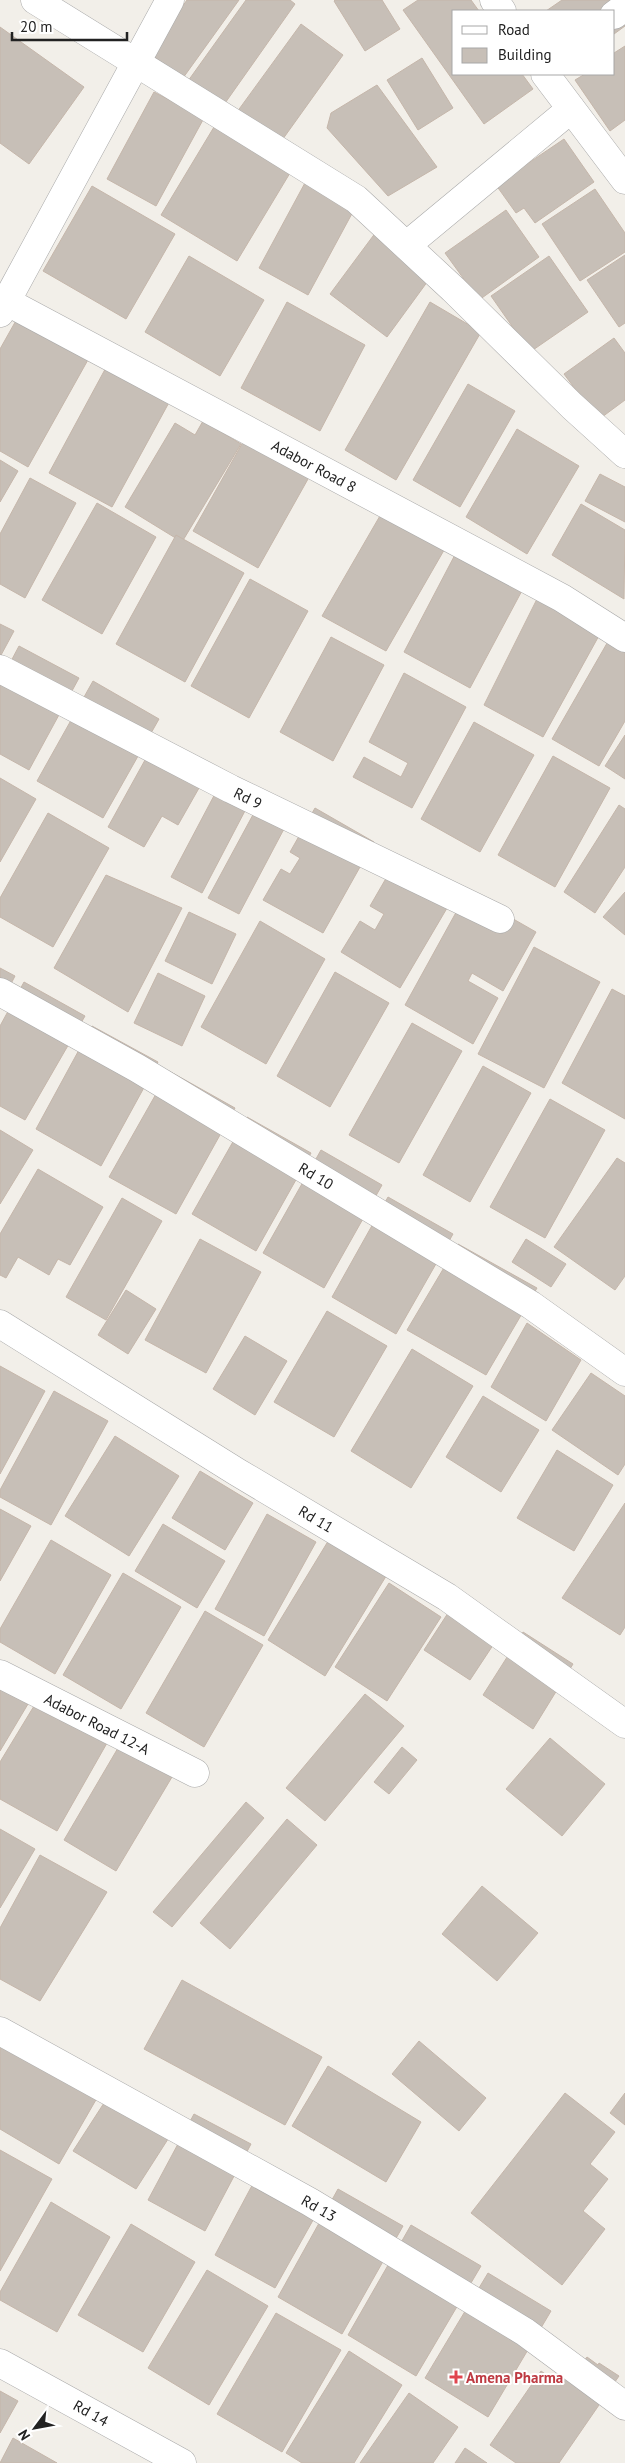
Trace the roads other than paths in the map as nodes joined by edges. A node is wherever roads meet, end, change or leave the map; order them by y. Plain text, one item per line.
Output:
1 (35, 0) edge
2 (170, 0) edge
3 (136, 64) junction
4 (546, 75) edge
5 (571, 109) junction
6 (625, 180) edge
7 (407, 245) junction
8 (2, 304) edge
9 (625, 454) edge
10 (625, 638) edge
11 (0, 669) edge
12 (500, 919) dead end
13 (0, 992) edge
14 (0, 1324) edge
15 (625, 1372) edge
16 (0, 1674) edge
17 (625, 1724) edge
18 (195, 1773) dead end
19 (0, 2031) edge
20 (0, 2363) edge
21 (625, 2406) edge
22 (182, 2463) edge

1 - 3 street
2 - 3 street
3 - 7 street
3 - 8 street
4 - 5 street
5 - 6 street
5 - 7 street
7 - 9 street
8 - 10 street, Adabor Road 8
11 - 12 street, Rd 9
13 - 15 street, Rd 10
14 - 17 street, Rd 11
16 - 18 street, Adabor Road 12-A
19 - 21 street, Rd 13
20 - 22 street, Rd 14

